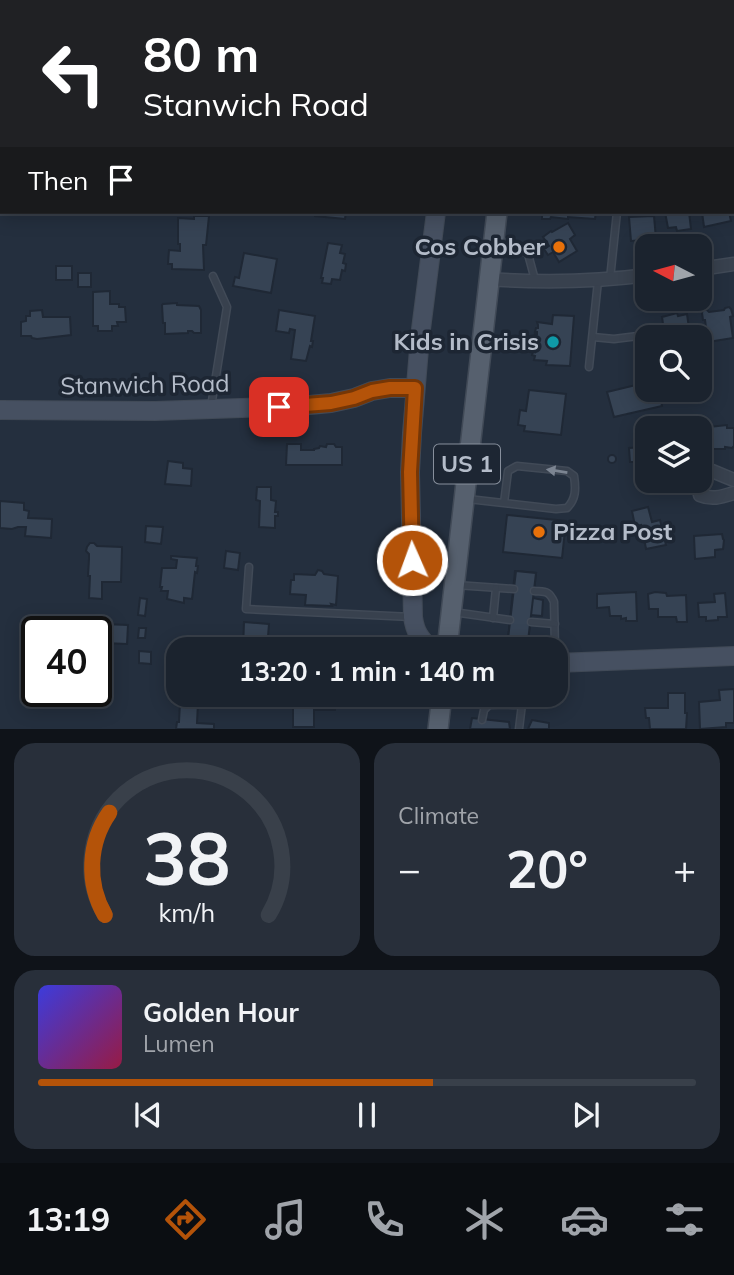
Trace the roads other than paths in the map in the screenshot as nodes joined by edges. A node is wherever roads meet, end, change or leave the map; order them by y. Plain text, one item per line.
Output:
1 (436, 214) edge
2 (497, 214) edge
3 (617, 214) edge
4 (494, 237) junction
5 (734, 264) edge
6 (712, 267) edge
7 (213, 276) dead end
8 (635, 276) edge
9 (489, 279) junction
10 (604, 280) junction
11 (536, 282) junction
12 (635, 336) edge
13 (593, 337) junction
14 (589, 367) dead end
15 (415, 388) junction
16 (210, 409) junction
17 (0, 410) edge
18 (712, 471) edge
19 (734, 480) edge
20 (700, 493) edge
21 (734, 494) edge
22 (463, 499) junction
23 (504, 503) junction
24 (249, 567) dead end
25 (454, 584) junction
26 (496, 588) junction
27 (514, 589) dead end
28 (534, 591) dead end
29 (451, 611) junction
30 (413, 617) junction
31 (493, 618) junction
32 (510, 620) dead end
33 (531, 622) dead end
34 (555, 624) junction
35 (419, 637) edge
36 (448, 637) edge
37 (555, 637) edge
38 (734, 656) edge
39 (568, 663) edge
40 (441, 707) edge
41 (487, 707) edge
42 (522, 707) edge
43 (482, 720) dead end
44 (438, 729) edge
45 (519, 729) edge

1 - 15 street
2 - 4 main road, US 1
3 - 10 lane
4 - 9 main road, US 1
4 - 11 lane
5 - 6 street
7 - 16 lane
8 - 10 street
9 - 11 street
9 - 22 main road, US 1
10 - 11 street
10 - 13 lane
12 - 13 lane
13 - 14 lane
15 - 16 street, Stanwich Road
15 - 30 street
16 - 17 street, Stanwich Road
18 - 19 street
20 - 21 street
22 - 23 lane
22 - 25 main road, US 1
23 -> 23 lane
24 - 30 lane
25 - 26 lane
25 - 29 main road, US 1
26 - 27 lane
26 - 31 lane
28 - 34 lane
29 - 31 lane
29 - 36 main road, US 1
30 - 35 street
31 - 32 lane
33 - 34 lane
34 - 37 lane
38 - 39 street
40 - 44 main road
41 - 43 lane
42 - 45 lane

